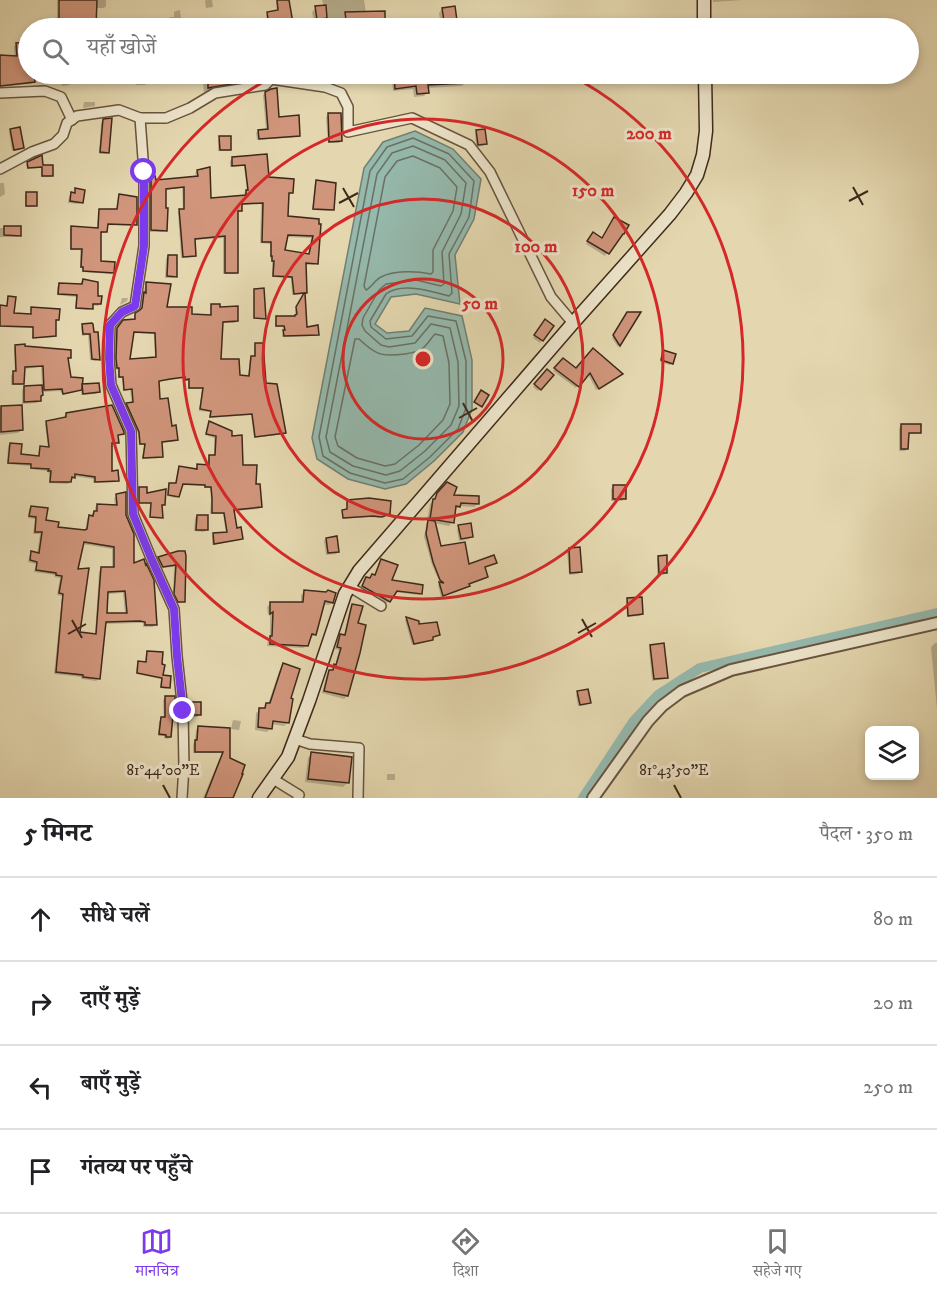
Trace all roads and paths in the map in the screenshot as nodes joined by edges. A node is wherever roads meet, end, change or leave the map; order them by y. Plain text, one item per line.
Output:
1 (704, 0) edge
2 (704, 18) edge
3 (266, 84) edge
4 (304, 84) edge
5 (705, 84) edge
6 (0, 93) edge
7 (140, 118) junction
8 (72, 120) junction
9 (0, 168) edge
10 (573, 323) junction
11 (350, 587) junction
12 (381, 606) dead end
13 (937, 623) edge
14 (295, 739) junction
15 (273, 779) junction
16 (182, 798) edge
17 (259, 798) edge
18 (298, 798) edge
19 (358, 798) edge
20 (593, 798) edge

1 - 2 main road
3 - 7 street
4 - 10 street
5 - 10 main road
6 - 8 street
7 - 8 street
7 - 16 street
8 - 9 street
10 - 11 main road
11 - 12 street
11 - 14 main road
13 - 20 street
14 - 15 main road
14 - 19 street
15 - 17 main road
15 - 18 street

